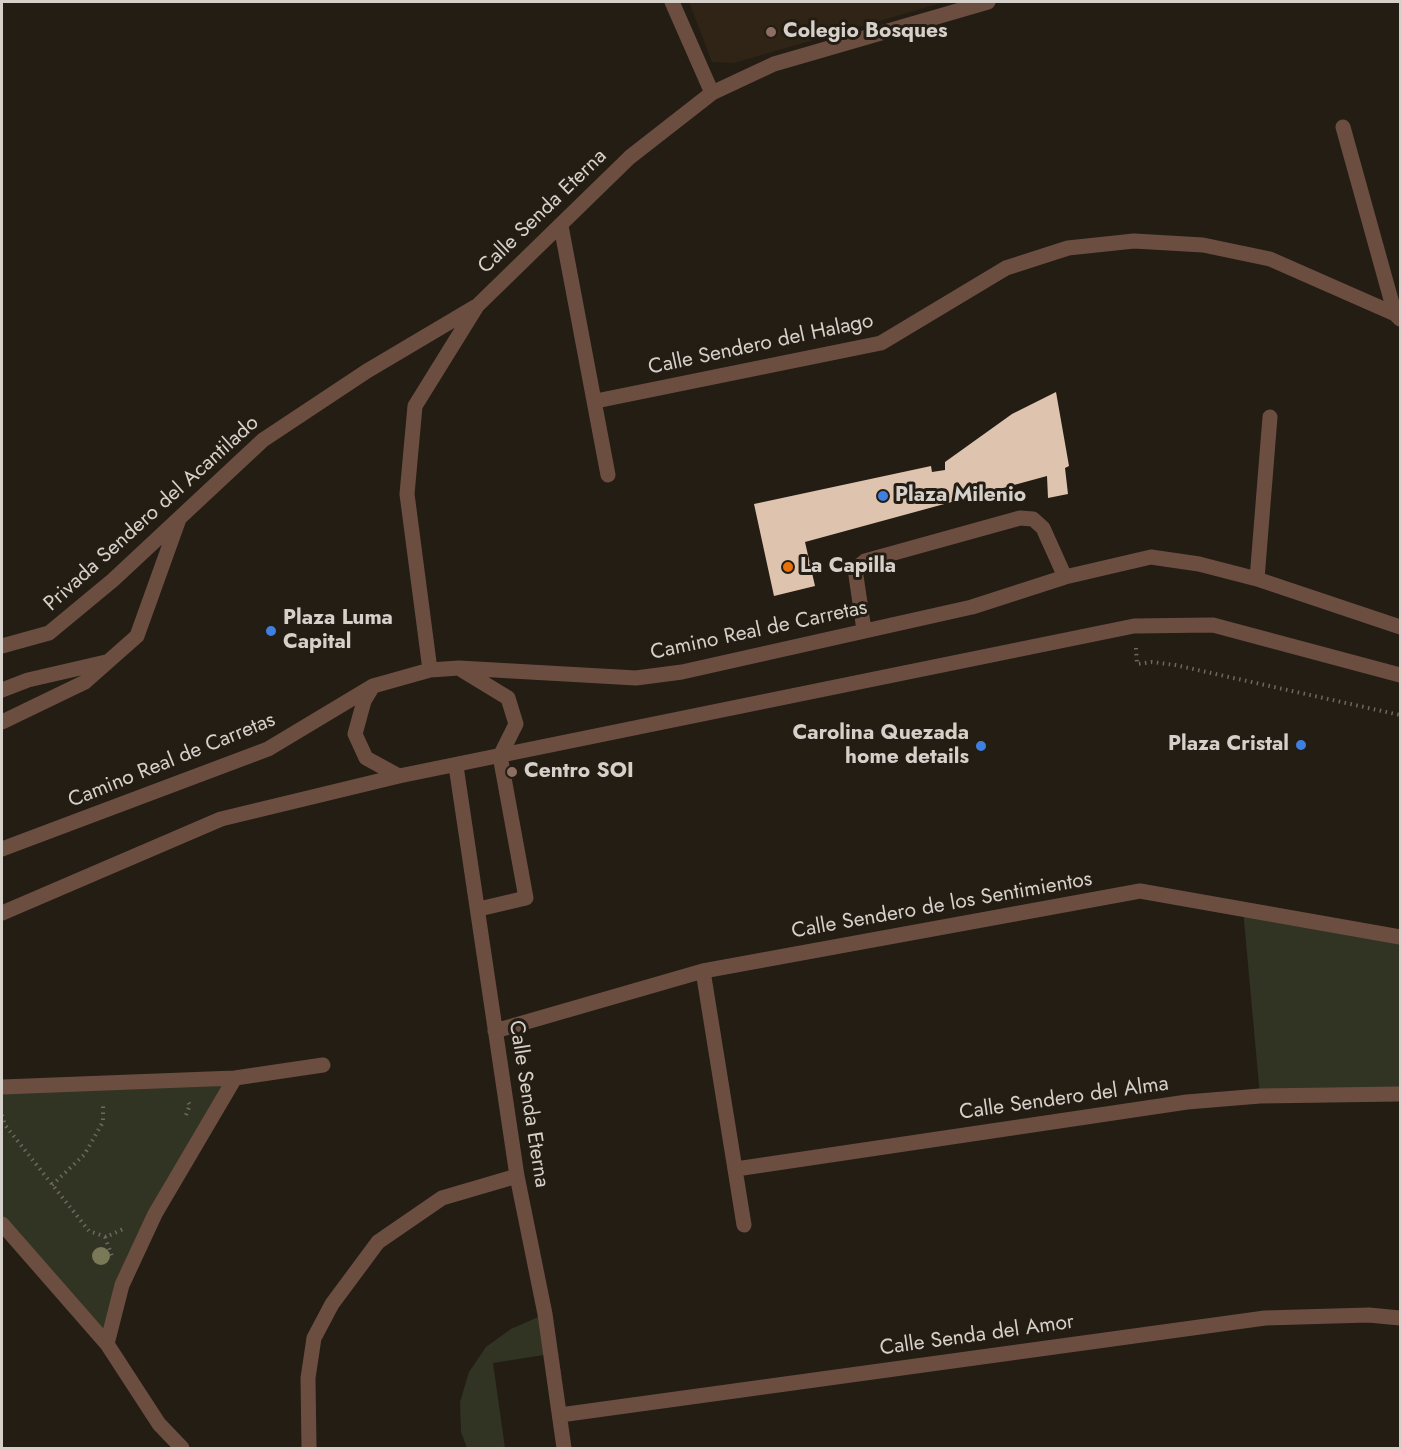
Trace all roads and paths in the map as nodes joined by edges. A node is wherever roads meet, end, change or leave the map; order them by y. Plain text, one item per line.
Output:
1 (672, 2) edge
2 (988, 2) edge
3 (712, 93) junction
4 (1343, 127) dead end
5 (561, 226) junction
6 (477, 306) junction
7 (1398, 317) edge
8 (596, 402) junction
9 (1270, 417) dead end
10 (609, 475) dead end
11 (180, 517) junction
12 (1065, 577) junction
13 (1257, 579) junction
14 (1134, 626) junction
15 (1401, 627) edge
16 (864, 630) junction
17 (2, 646) edge
18 (109, 661) junction
19 (459, 668) junction
20 (430, 670) junction
21 (1401, 675) edge
22 (373, 686) junction
23 (2, 690) edge
24 (1401, 715) edge
25 (2, 722) edge
26 (500, 756) junction
27 (456, 766) junction
28 (399, 776) junction
29 (2, 849) edge
30 (479, 909) junction
31 (2, 913) edge
32 (1401, 938) edge
33 (703, 971) junction
34 (495, 1031) junction
35 (323, 1065) dead end
36 (235, 1078) junction
37 (2, 1088) edge
38 (183, 1093) dead end
39 (1401, 1094) edge
40 (104, 1098) dead end
41 (2, 1115) edge
42 (184, 1121) dead end
43 (736, 1169) junction
44 (517, 1176) junction
45 (52, 1185) junction
46 (2, 1224) edge
47 (744, 1225) dead end
48 (125, 1228) dead end
49 (1401, 1318) edge
50 (107, 1344) junction
51 (560, 1415) junction
52 (182, 1449) edge
53 (309, 1449) edge
54 (564, 1449) edge

1 - 3 street
2 - 3 street, Calle Senda Eterna
3 - 5 street, Calle Senda Eterna
4 - 7 street
5 - 6 street, Calle Senda Eterna
5 - 8 street
6 - 11 street, Privada Sendero del Acantilado
6 - 20 street, Calle Senda Eterna
7 - 8 street, Calle Sendero del Halago
8 - 10 street
9 - 13 street
11 - 17 street, Privada Sendero del Acantilado
11 - 18 street
12 - 13 street, Camino Real de Carretas
12 - 16 street, Camino Real de Carretas
12 - 16 street
13 - 15 street, Camino Real de Carretas
14 - 21 street
14 - 24 path
14 - 26 street
16 - 19 street, Camino Real de Carretas
18 - 23 street
18 - 25 street
19 - 20 street, Camino Real de Carretas
19 - 26 street
20 - 22 street, Camino Real de Carretas
22 - 28 street
22 - 29 street, Camino Real de Carretas
26 - 27 street
26 - 30 street
27 - 28 street
27 - 30 street, Calle Senda Eterna
28 - 31 street
30 - 34 street, Calle Senda Eterna
32 - 33 street, Calle Sendero de los Sentimientos
33 - 34 street, Calle Sendero de los Sentimientos
33 - 43 street
34 - 44 street, Calle Senda Eterna
35 - 36 street
36 - 37 street
36 - 50 street
38 - 42 path
39 - 43 street, Calle Sendero del Alma
40 - 45 path
41 - 45 path
43 - 47 street
44 - 51 street, Calle Senda Eterna
44 - 53 street
45 - 48 path
46 - 50 street
49 - 51 street, Calle Senda del Amor
50 - 52 street
51 - 54 street, Calle Senda Eterna

